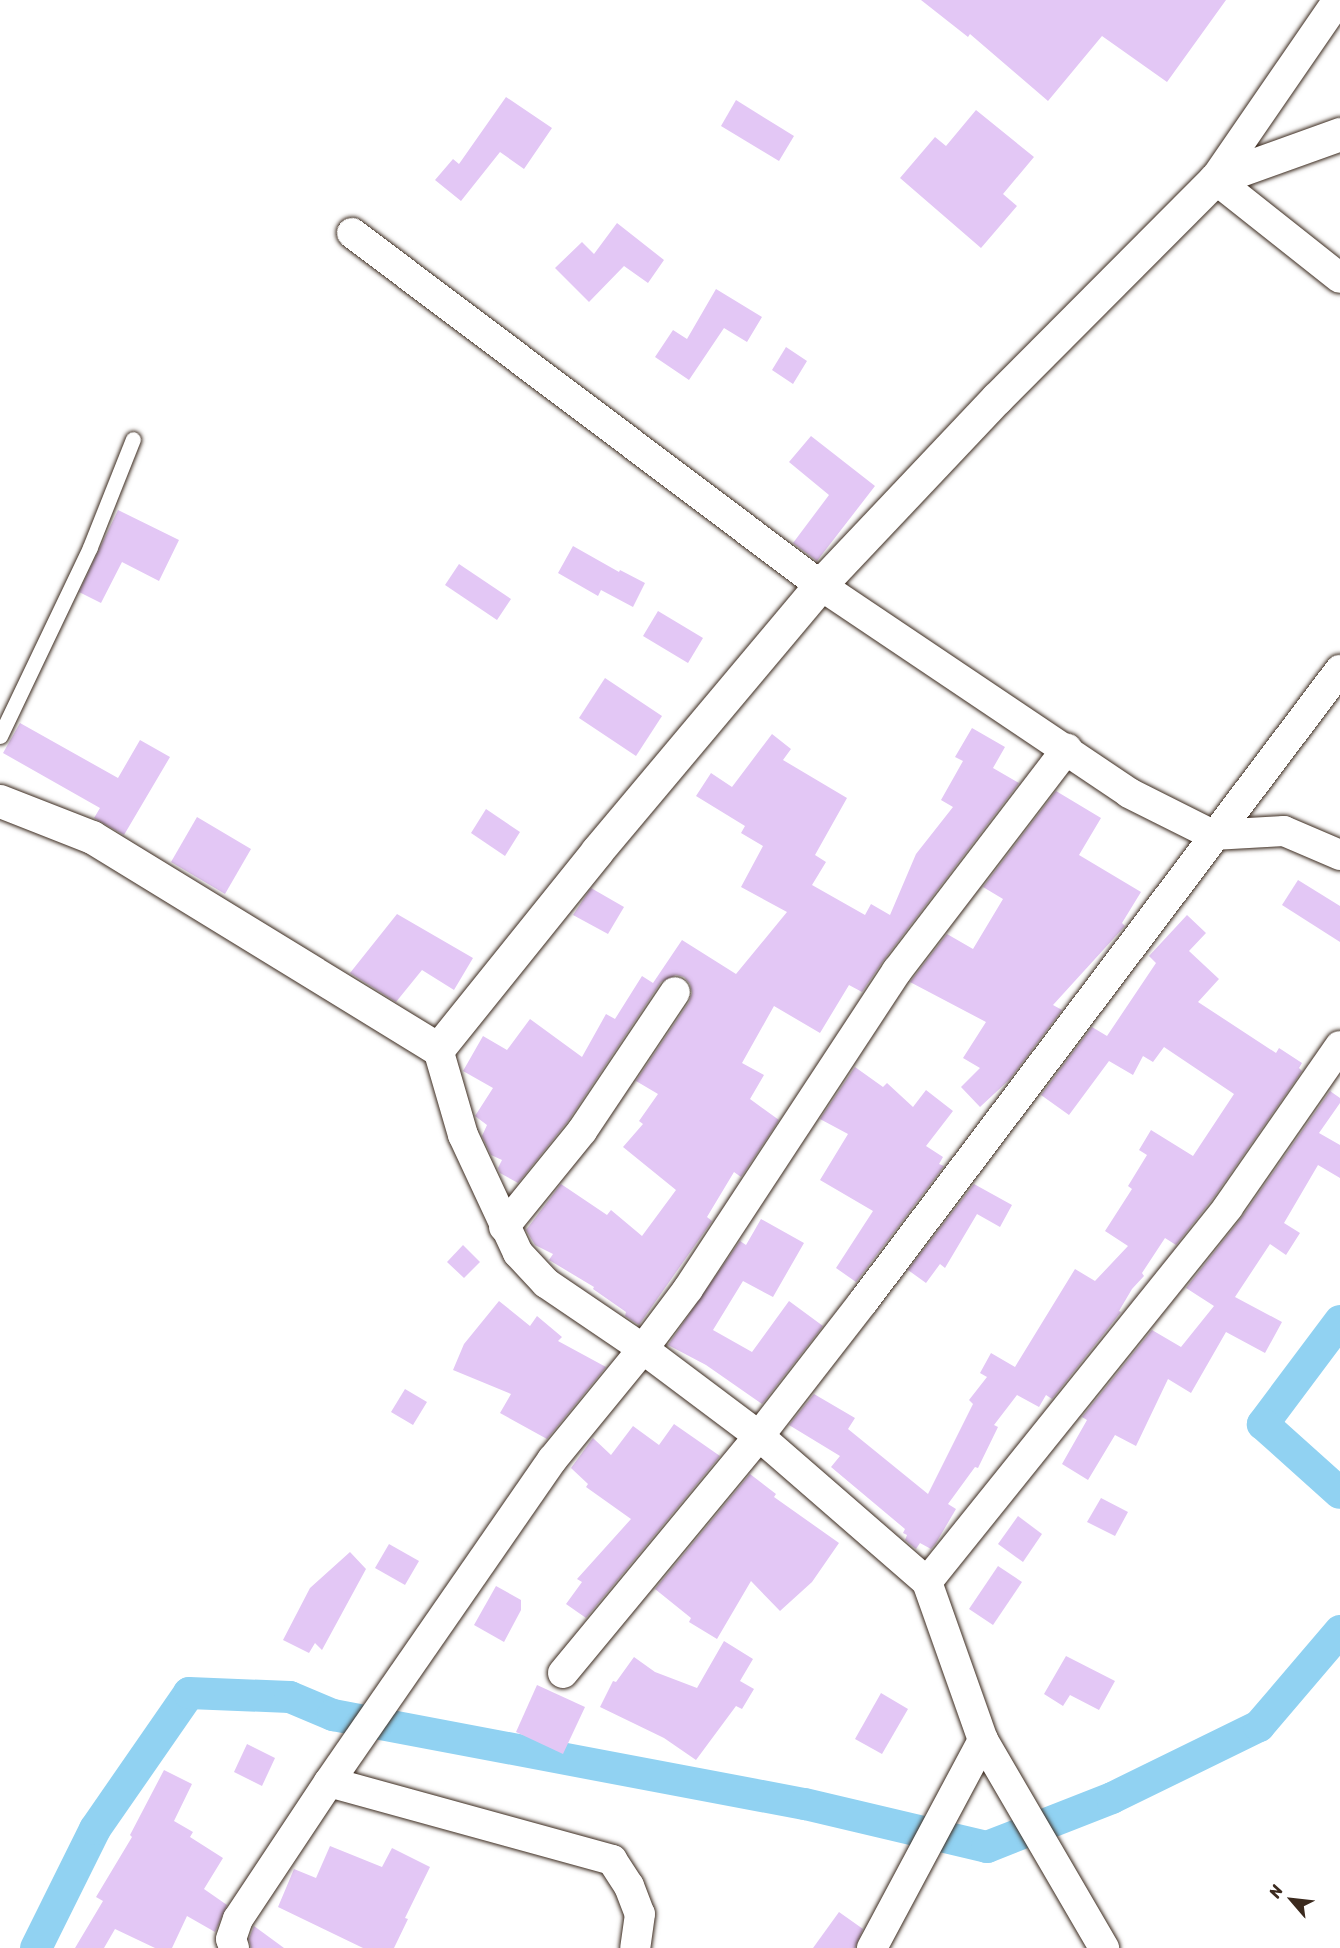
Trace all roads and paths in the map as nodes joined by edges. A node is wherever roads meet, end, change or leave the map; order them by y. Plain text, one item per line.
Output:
1 (1338, 4) edge
2 (1340, 134) edge
3 (1215, 179) junction
4 (352, 233) dead end
5 (1340, 278) edge
6 (133, 439) dead end
7 (820, 585) junction
8 (1340, 670) edge
9 (0, 736) edge
10 (1067, 749) junction
11 (0, 801) edge
12 (1213, 835) junction
13 (1340, 855) edge
14 (675, 992) dead end
15 (1340, 1046) edge
16 (438, 1049) junction
17 (504, 1227) junction
18 (643, 1350) junction
19 (759, 1436) junction
20 (927, 1582) junction
21 (563, 1673) dead end
22 (983, 1740) junction
23 (329, 1782) junction
24 (234, 1948) edge
25 (635, 1948) edge
26 (872, 1948) edge
27 (1104, 1948) edge

1 - 3 street
2 - 3 street
3 - 5 street
3 - 7 street
4 - 7 street
6 - 9 lane
7 - 10 street
7 - 16 street
8 - 12 street
10 - 12 street
10 - 18 street
11 - 16 street
12 - 13 street
12 - 19 street
14 - 17 street
15 - 20 street
16 - 17 street
17 - 18 street
18 - 19 street
18 - 23 street
19 - 20 street
19 - 21 street
20 - 22 street
22 - 26 street
22 - 27 street
23 - 24 street
23 - 25 street

